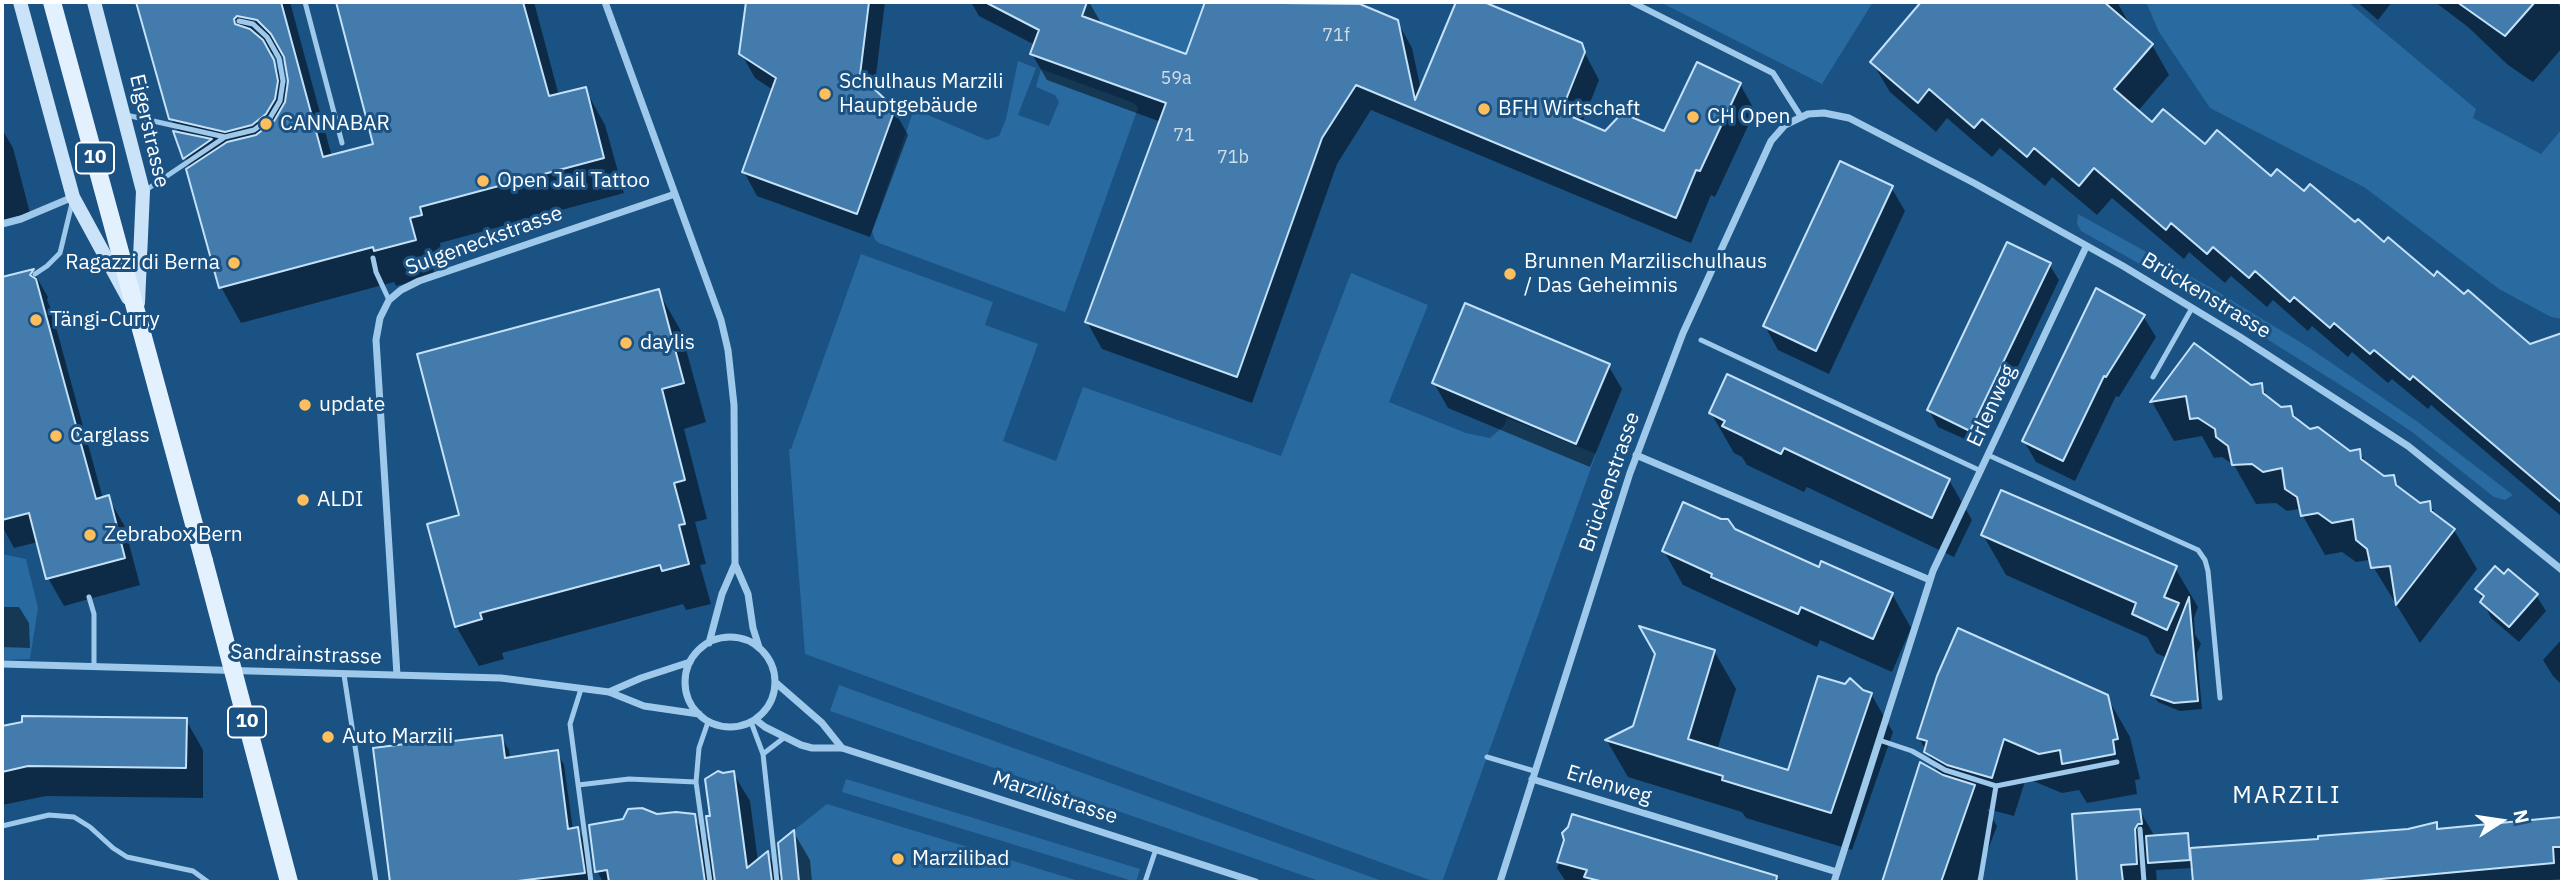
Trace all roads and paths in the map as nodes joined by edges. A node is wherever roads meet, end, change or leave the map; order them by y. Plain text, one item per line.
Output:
1 (20, 2) edge
2 (52, 2) edge
3 (94, 2) edge
4 (305, 2) edge
5 (606, 2) edge
6 (1632, 2) edge
7 (239, 21) dead end
8 (124, 114) junction
9 (1801, 117) junction
10 (225, 137) junction
11 (342, 144) dead end
12 (143, 191) junction
13 (675, 194) junction
14 (73, 197) junction
15 (2, 224) edge
16 (2086, 247) junction
17 (373, 258) dead end
18 (35, 274) dead end
19 (389, 300) junction
20 (2192, 308) junction
21 (137, 314) junction
22 (1701, 340) dead end
23 (2152, 377) dead end
24 (1636, 455) junction
25 (1988, 455) junction
26 (1981, 471) junction
27 (735, 564) junction
28 (2562, 570) edge
29 (1930, 580) junction
30 (89, 597) dead end
31 (709, 643) junction
32 (759, 647) junction
33 (690, 662) junction
34 (2, 664) edge
35 (94, 665) junction
36 (344, 675) junction
37 (397, 676) junction
38 (775, 682) junction
39 (581, 689) junction
40 (609, 692) junction
41 (2220, 698) dead end
42 (699, 714) junction
43 (753, 721) junction
44 (708, 722) junction
45 (785, 737) junction
46 (1879, 740) junction
47 (842, 748) junction
48 (763, 754) junction
49 (1487, 757) dead end
50 (2118, 762) dead end
51 (1534, 771) junction
52 (1532, 779) junction
53 (696, 782) junction
54 (578, 785) junction
55 (1996, 786) junction
56 (2, 826) edge
57 (2140, 829) dead end
58 (1156, 849) junction
59 (1837, 872) junction
60 (208, 882) edge
61 (289, 882) edge
62 (376, 882) edge
63 (591, 882) edge
64 (710, 882) edge
65 (777, 882) edge
66 (1145, 882) edge
67 (1256, 882) edge
68 (1500, 882) edge
69 (1834, 882) edge
70 (1980, 882) edge
71 (2144, 882) edge

1 - 14 main road, Eigerstrasse
2 - 21 main road, Eigerstrasse / 10
3 - 8 main road, Eigerstrasse
4 - 11 lane
5 - 13 street
6 - 9 street
7 - 10 lane
8 - 10 lane
8 - 12 main road, Eigerstrasse
9 - 16 street, Brückenstrasse
9 - 24 street, Brückenstrasse
10 - 12 lane
12 - 21 main road, Eigerstrasse
13 - 19 street, Sulgeneckstrasse
13 - 27 street
14 - 15 street
14 - 18 lane
14 - 21 main road, Eigerstrasse
16 - 20 street, Brückenstrasse
16 - 25 street, Erlenweg
17 - 19 lane
19 - 37 street, Sulgeneckstrasse
20 - 23 lane
20 - 28 street, Brückenstrasse
21 - 61 main road, Eigerstrasse / 10, bridge
22 - 26 lane
24 - 29 street
24 - 51 street, Brückenstrasse
25 - 26 street, Erlenweg
25 - 41 lane
26 - 29 street, Erlenweg
27 - 31 street
27 - 32 street
29 - 46 street, Erlenweg
30 - 35 lane
31 - 32 street
31 - 33 street
32 - 38 street
33 - 40 street, Sandrainstrasse
33 - 42 street
34 - 35 street, Sandrainstrasse
35 - 36 street, Sandrainstrasse
36 - 37 street, Sandrainstrasse
36 - 62 lane
37 - 39 street, Sandrainstrasse
38 - 43 street
38 - 47 street
39 - 40 street, Sandrainstrasse
39 - 54 lane
40 - 42 street, Sandrainstrasse
42 - 44 street
43 - 44 street
43 - 45 street, Marzilistrasse
43 - 48 lane
44 - 53 lane
45 - 47 street, Marzilistrasse
45 - 48 lane
46 - 55 lane
46 - 59 street, Erlenweg
47 - 58 street, Marzilistrasse
48 - 65 lane
49 - 51 lane
50 - 55 lane
51 - 52 street, Brückenstrasse
52 - 59 street, Erlenweg
52 - 68 street, Brückenstrasse
53 - 54 lane
53 - 64 lane
54 - 63 lane
55 - 70 lane
56 - 60 lane
57 - 71 lane
58 - 66 lane
58 - 67 street, Marzilistrasse
59 - 69 street, Erlenweg

